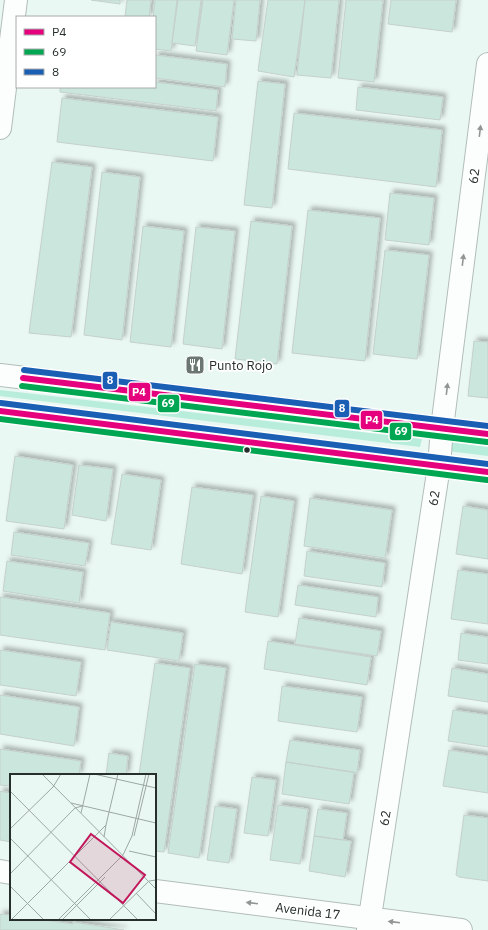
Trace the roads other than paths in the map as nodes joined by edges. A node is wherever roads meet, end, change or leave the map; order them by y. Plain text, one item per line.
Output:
1 (16, 0) edge
2 (488, 64) edge
3 (0, 128) edge
4 (0, 375) edge
5 (0, 411) edge
6 (442, 428) junction
7 (488, 434) edge
8 (439, 466) junction
9 (488, 472) edge
10 (0, 871) edge
11 (10, 873) edge
12 (156, 891) edge
13 (369, 924) edge
14 (461, 930) edge

1 - 3 street
6 -> 2 street, 62
4 - 6 street
5 - 8 street
6 - 7 street
6 - 8 street, 62
8 - 9 street
8 - 13 street, 62
10 - 11 street
13 -> 12 street, Avenida 17
14 -> 13 street, Avenida 17

